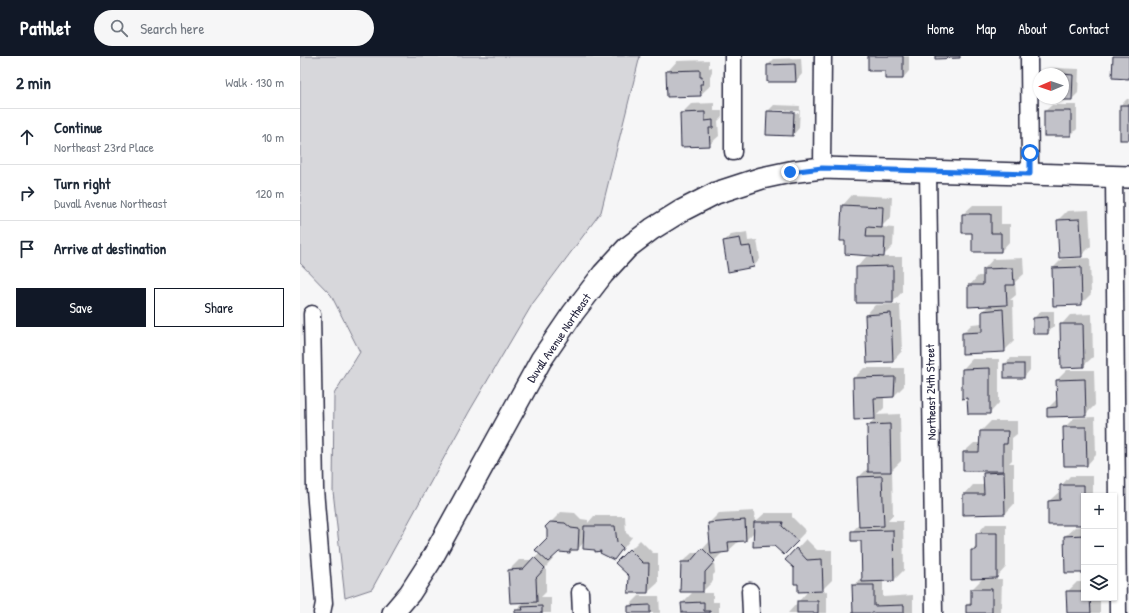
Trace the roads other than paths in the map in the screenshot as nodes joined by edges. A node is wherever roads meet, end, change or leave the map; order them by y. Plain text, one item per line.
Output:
1 (733, 56) edge
2 (823, 56) edge
3 (1029, 56) edge
4 (733, 152) dead end
5 (822, 168) junction
6 (928, 171) junction
7 (1030, 174) junction
8 (1122, 177) edge
9 (312, 314) dead end
10 (750, 591) dead end
11 (580, 592) dead end
12 (322, 613) edge
13 (393, 613) edge
14 (581, 613) edge
15 (751, 613) edge
16 (934, 613) edge
17 (1118, 613) edge

1 - 4 street
2 - 5 street
3 - 7 street
5 - 6 main road, Duvall Avenue Northeast
5 - 13 main road, Duvall Avenue Northeast
6 - 7 main road, Duvall Avenue Northeast
6 - 16 street, Northeast 24th Street
7 - 8 main road, Duvall Avenue Northeast
8 - 17 street
9 - 12 street
10 - 15 street
11 - 14 street

